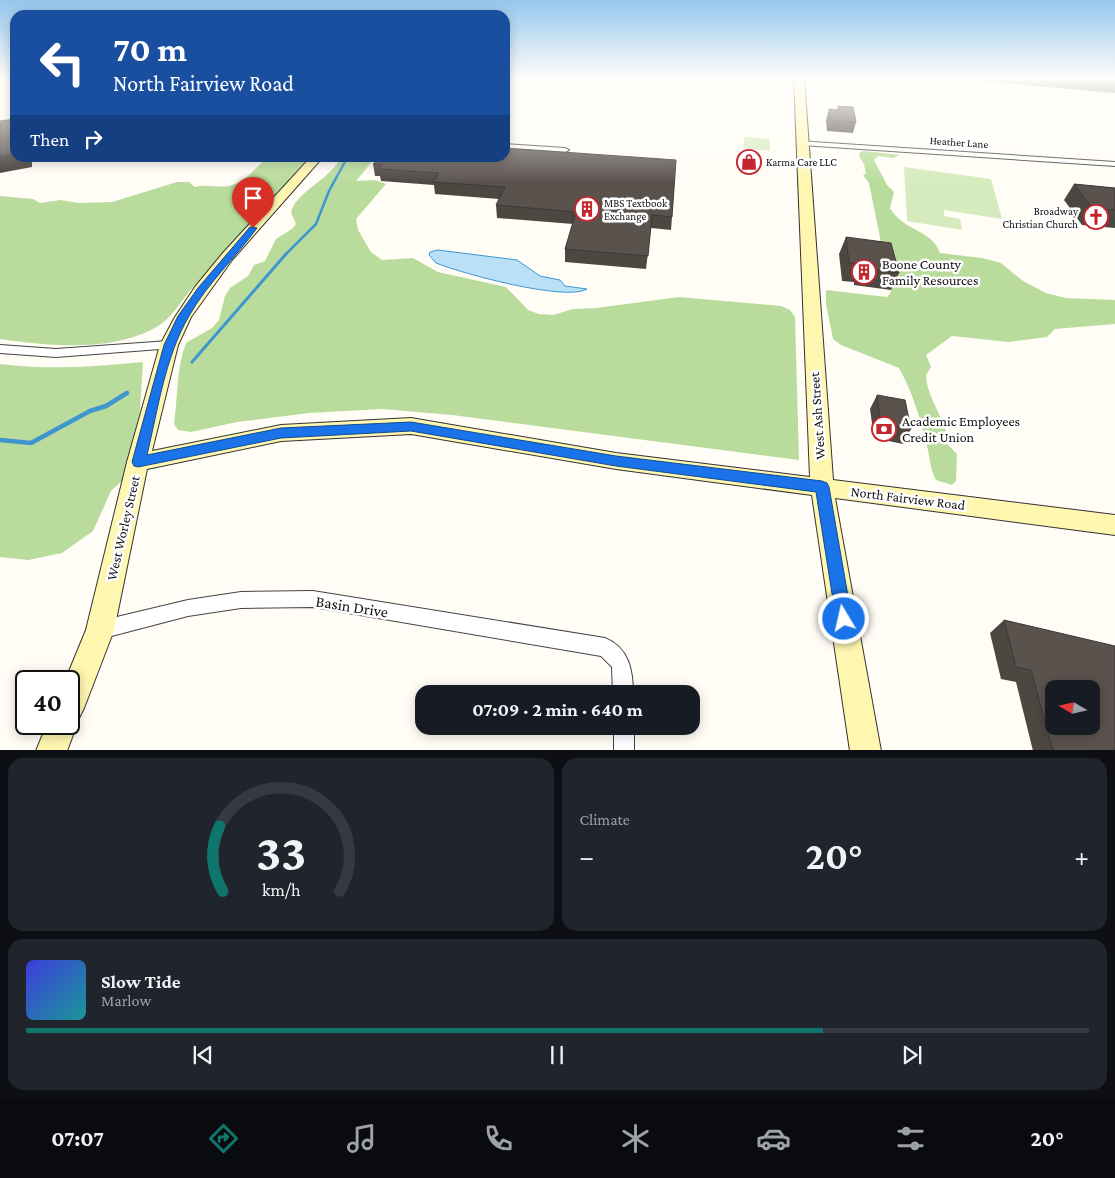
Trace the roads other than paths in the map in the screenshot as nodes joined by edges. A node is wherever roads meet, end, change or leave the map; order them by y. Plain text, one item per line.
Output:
1 (800, 113) edge
2 (801, 143) junction
3 (510, 146) edge
4 (565, 150) edge
5 (312, 162) edge
6 (1115, 164) edge
7 (169, 345) junction
8 (0, 349) edge
9 (138, 462) junction
10 (822, 487) junction
11 (1115, 525) edge
12 (100, 630) junction
13 (80, 680) edge
14 (623, 685) edge
15 (57, 735) edge
16 (624, 735) edge
17 (51, 750) edge
18 (624, 750) edge
19 (866, 750) edge

1 - 2 street, West Ash Street
2 - 6 street, Heather Lane
2 - 10 street, West Ash Street
3 - 4 street
5 - 7 street, West Worley Street
7 - 8 street
7 - 9 street, West Worley Street
9 - 10 street, North Fairview Road
9 - 12 street, West Worley Street
10 - 11 street, North Fairview Road
10 - 19 street, West Ash Street
12 - 13 street, West Worley Street
12 - 14 street, Basin Drive
15 - 17 street
16 - 18 street

